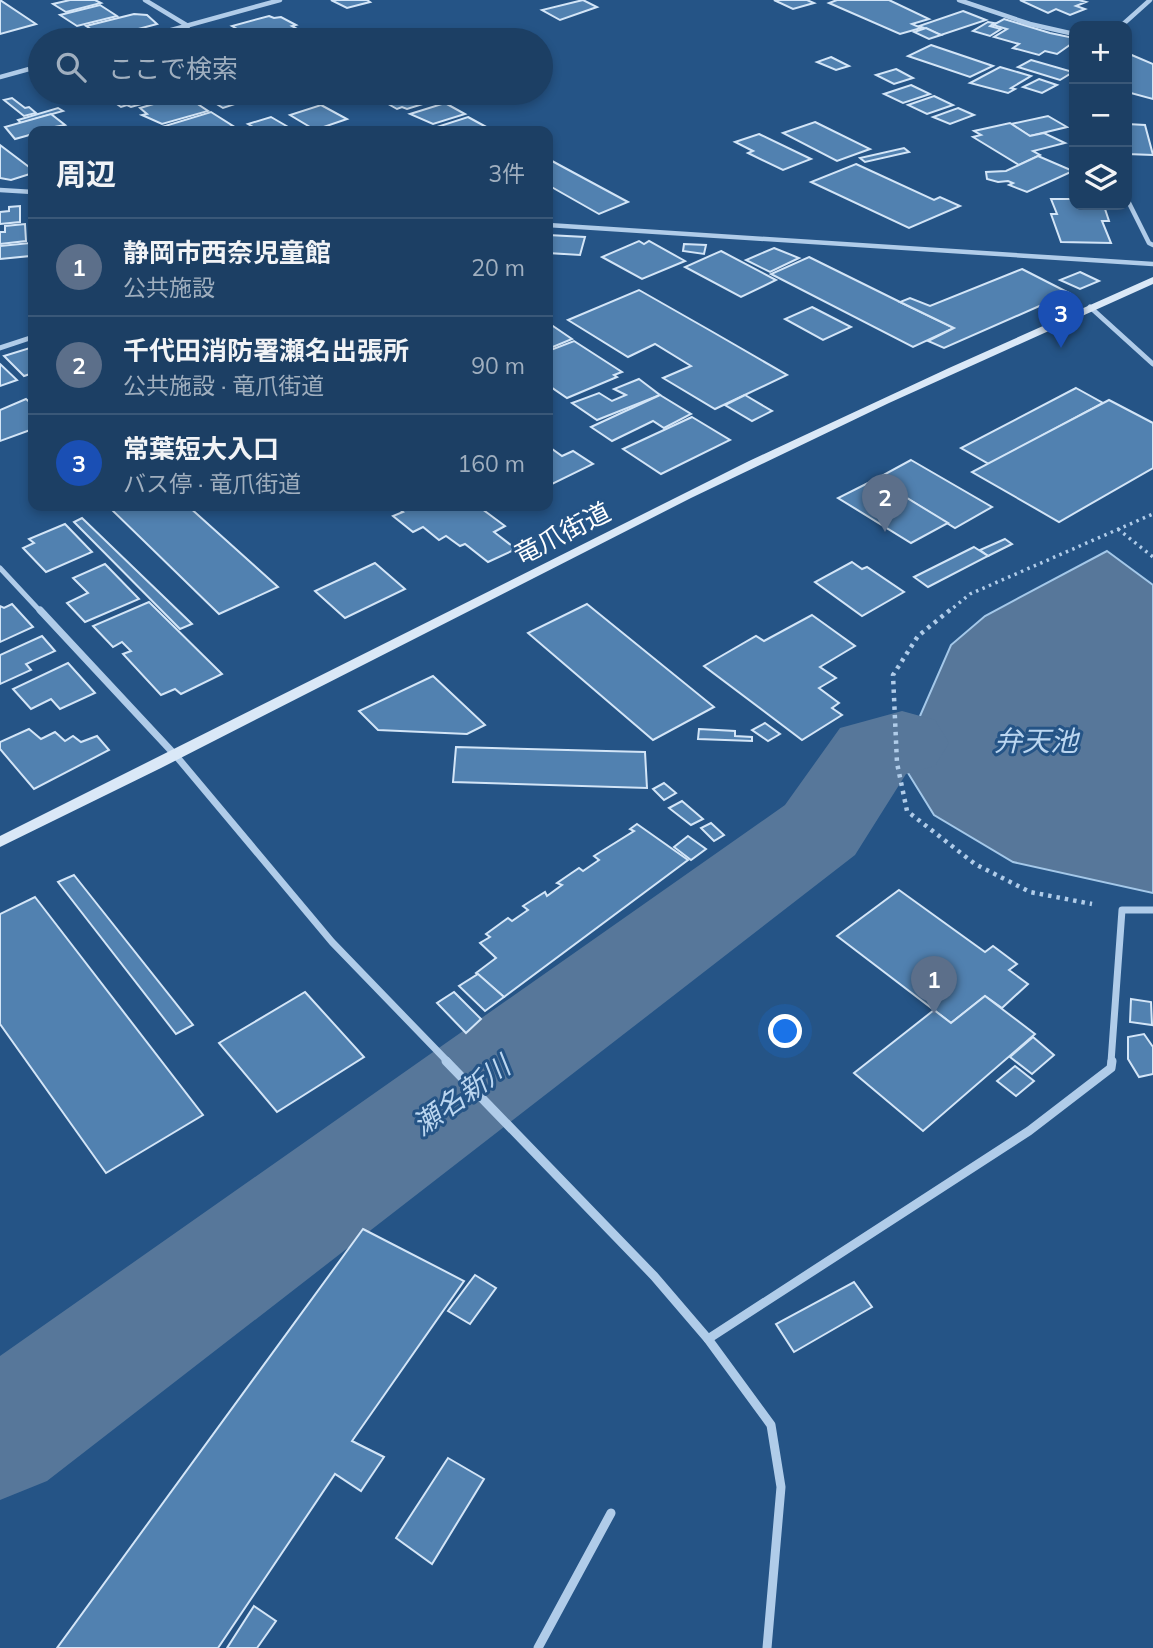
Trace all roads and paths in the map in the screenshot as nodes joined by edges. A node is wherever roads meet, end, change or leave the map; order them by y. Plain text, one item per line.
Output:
1 (145, 0) edge
2 (280, 0) edge
3 (960, 0) edge
4 (1150, 0) edge
5 (1127, 21) edge
6 (188, 26) junction
7 (180, 28) edge
8 (1069, 33) edge
9 (28, 69) edge
10 (0, 77) edge
11 (0, 190) edge
12 (28, 192) edge
13 (1132, 209) edge
14 (553, 225) edge
15 (1153, 246) edge
16 (1153, 264) edge
17 (1153, 280) edge
18 (1090, 307) junction
19 (28, 339) edge
20 (0, 348) edge
21 (1153, 364) edge
22 (1153, 514) edge
23 (1117, 529) junction
24 (1153, 557) edge
25 (0, 568) edge
26 (177, 757) junction
27 (0, 842) edge
28 (1122, 910) junction
29 (1153, 910) edge
30 (708, 1339) junction
31 (611, 1513) dead end
32 (538, 1648) edge
33 (767, 1648) edge

1 - 6 street
2 - 6 street
3 - 8 street
4 - 5 street
6 - 7 street
9 - 10 street
11 - 12 street
13 - 15 street
14 - 16 street
17 - 18 main road, 竜爪街道
18 - 21 street
18 - 26 main road, 竜爪街道
19 - 20 street
22 - 23 path
23 - 24 path
23 - 28 path
25 - 26 street
26 - 27 main road, 竜爪街道
26 - 30 street
28 - 29 street
28 - 30 street
30 - 33 street
31 - 32 street

